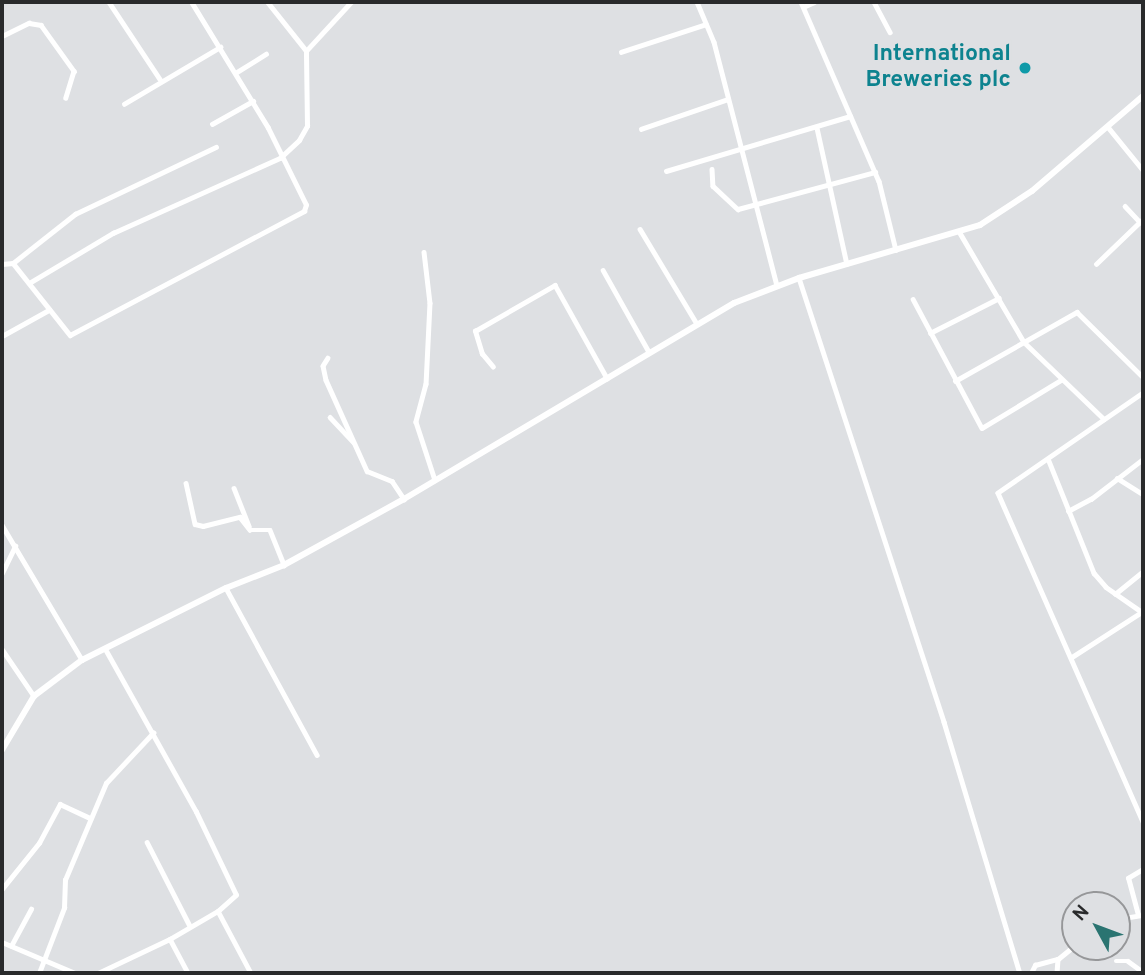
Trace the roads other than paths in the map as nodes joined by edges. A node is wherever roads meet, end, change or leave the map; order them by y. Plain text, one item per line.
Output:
1 (109, 2) edge
2 (191, 2) edge
3 (267, 2) edge
4 (351, 2) edge
5 (697, 2) edge
6 (814, 2) edge
7 (874, 2) edge
8 (802, 5) edge
9 (706, 24) junction
10 (890, 32) dead end
11 (2, 36) edge
12 (220, 47) junction
13 (306, 51) junction
14 (622, 51) dead end
15 (266, 54) dead end
16 (237, 72) junction
17 (160, 79) junction
18 (1143, 96) edge
19 (66, 98) dead end
20 (727, 99) junction
21 (253, 101) junction
22 (124, 104) dead end
23 (850, 116) junction
24 (212, 124) dead end
25 (1108, 127) junction
26 (817, 128) junction
27 (641, 129) dead end
28 (216, 147) dead end
29 (741, 148) junction
30 (280, 158) junction
31 (712, 169) dead end
32 (1143, 170) edge
33 (666, 171) dead end
34 (875, 172) junction
35 (830, 184) junction
36 (755, 203) junction
37 (1125, 206) dead end
38 (1142, 221) edge
39 (640, 229) dead end
40 (960, 233) junction
41 (897, 250) junction
42 (424, 251) dead end
43 (13, 263) junction
44 (2, 264) edge
45 (847, 264) junction
46 (1096, 264) dead end
47 (603, 270) dead end
48 (799, 278) junction
49 (31, 282) junction
50 (777, 285) junction
51 (999, 298) junction
52 (913, 299) dead end
53 (49, 310) junction
54 (697, 324) junction
55 (930, 333) junction
56 (2, 336) edge
57 (1024, 342) junction
58 (649, 352) junction
59 (328, 358) dead end
60 (492, 367) dead end
61 (1143, 377) edge
62 (607, 379) junction
63 (1061, 380) junction
64 (955, 381) junction
65 (1143, 393) edge
66 (330, 417) dead end
67 (1104, 419) junction
68 (354, 443) junction
69 (1143, 459) edge
70 (1049, 461) junction
71 (1117, 478) junction
72 (435, 481) junction
73 (186, 483) dead end
74 (234, 488) dead end
75 (1143, 494) edge
76 (404, 499) junction
77 (1068, 511) junction
78 (2, 525) edge
79 (250, 530) junction
80 (16, 545) junction
81 (284, 565) junction
82 (1143, 571) edge
83 (2, 573) edge
84 (226, 588) junction
85 (1115, 594) junction
86 (1142, 611) edge
87 (2, 649) edge
88 (105, 649) junction
89 (1072, 657) junction
90 (82, 660) junction
91 (34, 695) junction
92 (153, 733) junction
93 (2, 750) edge
94 (317, 755) dead end
95 (90, 818) junction
96 (1143, 821) edge
97 (147, 842) dead end
98 (1143, 869) edge
99 (2, 890) edge
100 (31, 909) dead end
101 (218, 911) junction
102 (1140, 915) edge
103 (190, 926) junction
104 (170, 939) junction
105 (2, 942) edge
106 (11, 946) junction
107 (1061, 957) edge
108 (1058, 959) junction
109 (43, 960) junction
110 (1128, 961) edge
111 (1143, 972) edge
112 (39, 973) edge
113 (75, 973) edge
114 (99, 973) edge
115 (188, 973) edge
116 (251, 973) edge
117 (1020, 973) edge
118 (1031, 973) edge
119 (1056, 973) edge

1 - 17 street
2 - 12 street
3 - 13 street
4 - 13 street
5 - 9 street
6 - 8 street
7 - 10 street
8 - 23 street
9 - 14 street
9 - 20 street
11 - 19 street
12 - 16 street
12 - 17 street
13 - 30 street
15 - 16 street
16 - 21 street
17 - 22 street
18 - 25 main road
20 - 27 street
20 - 29 street
21 - 24 street
21 - 30 street
23 - 26 street
23 - 34 street
25 - 32 street
25 - 40 main road
26 - 29 street
26 - 35 street
28 - 43 street
29 - 33 street
29 - 36 street
30 - 49 street
30 - 53 street
31 - 36 street
34 - 35 street
34 - 41 street
35 - 36 street
35 - 45 street
36 - 50 street
37 - 38 street
38 - 46 street
39 - 54 street
40 - 41 main road
40 - 51 street
41 - 45 main road
42 - 72 street
43 - 44 street
43 - 49 street
45 - 48 main road
47 - 58 street
48 - 50 main road
48 - 117 street
49 - 53 street
50 - 54 main road
51 - 55 street
51 - 57 street
52 - 55 street
53 - 56 street
54 - 58 main road
55 - 64 street
57 - 61 street
57 - 63 street
57 - 64 street
58 - 62 main road
59 - 68 street
60 - 62 street
62 - 72 main road
63 - 64 street
63 - 67 street
65 - 67 street
66 - 68 street
67 - 70 street
68 - 76 street
69 - 71 street
70 - 77 street
70 - 89 street
71 - 75 street
71 - 77 street
72 - 76 main road
73 - 79 street
74 - 79 street
76 - 81 main road
77 - 85 street
78 - 80 street
79 - 81 street
80 - 83 street
80 - 90 street
81 - 84 main road
82 - 85 street
84 - 88 main road
84 - 94 street
85 - 86 street
86 - 89 street
87 - 91 street
88 - 90 main road
88 - 92 street
89 - 96 street
90 - 91 main road
91 - 93 main road
92 - 95 street
92 - 101 street
95 - 99 street
95 - 109 street
97 - 103 street
98 - 102 street
100 - 106 street
101 - 103 street
101 - 116 street
103 - 104 street
104 - 114 street
104 - 115 street
105 - 106 street
106 - 109 street
107 - 108 street
108 - 118 street
108 - 119 street
109 - 112 street
109 - 113 street
110 - 111 street

